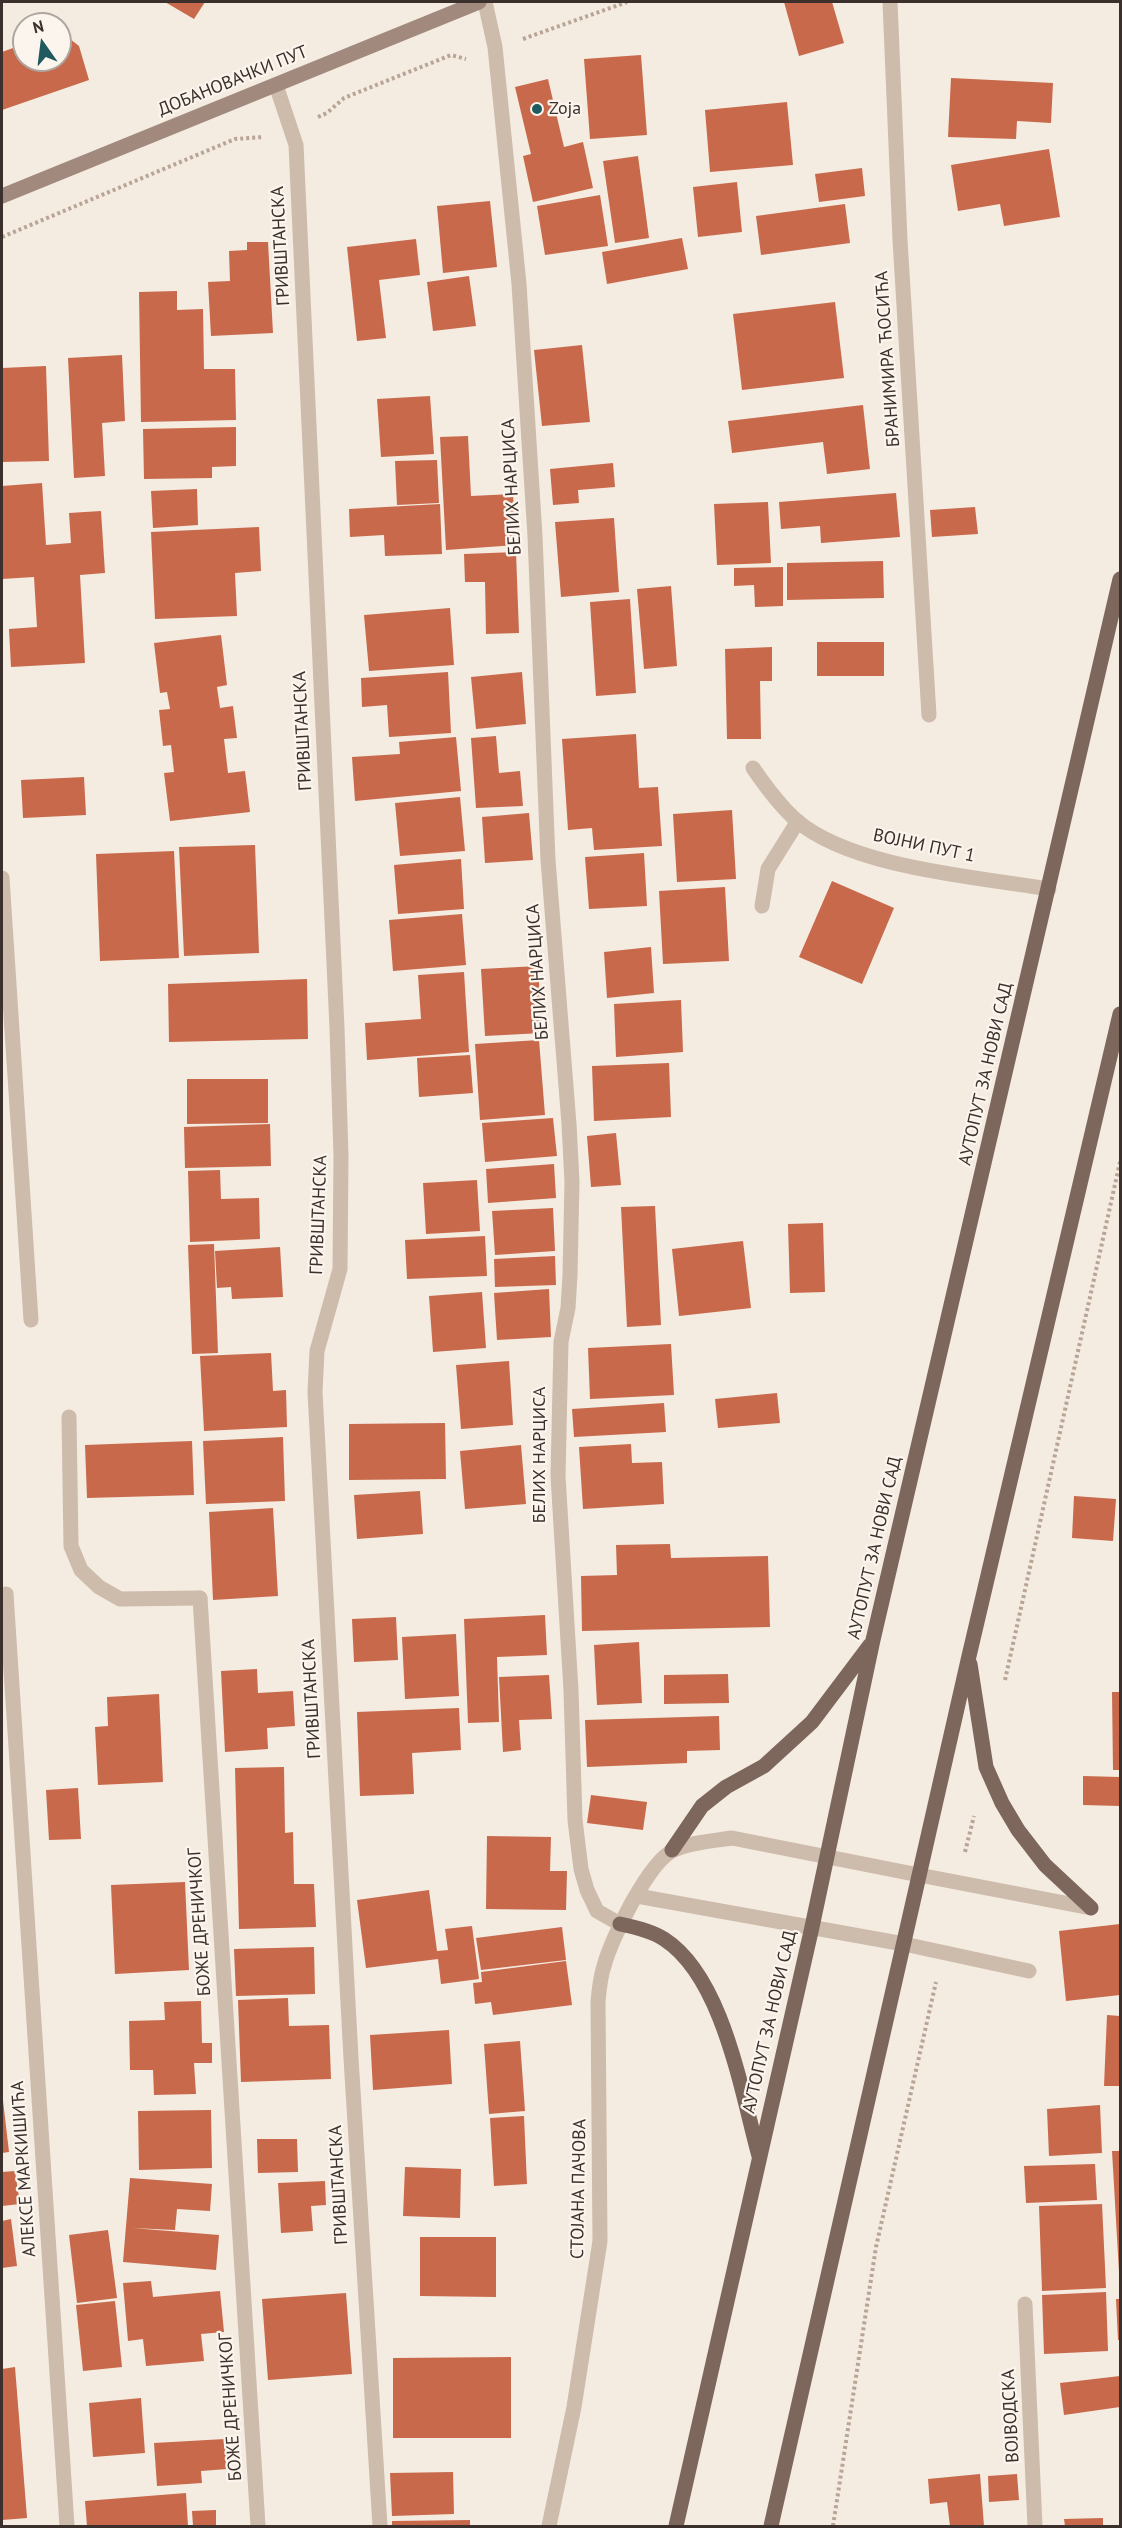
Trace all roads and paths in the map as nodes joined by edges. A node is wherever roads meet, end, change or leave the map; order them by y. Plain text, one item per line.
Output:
1 (479, 2) edge
2 (484, 2) edge
3 (890, 2) edge
4 (276, 85) junction
5 (2, 196) edge
6 (1120, 579) edge
7 (929, 715) dead end
8 (753, 768) dead end
9 (798, 821) junction
10 (2, 878) edge
11 (1049, 889) junction
12 (762, 906) dead end
13 (1120, 1014) edge
14 (1120, 1162) edge
15 (31, 1320) dead end
16 (69, 1417) dead end
17 (6, 1594) dead end
18 (873, 1640) junction
19 (969, 1656) junction
20 (1004, 1686) dead end
21 (986, 1767) junction
22 (672, 1850) junction
23 (826, 1857) junction
24 (919, 1875) junction
25 (958, 1882) junction
26 (637, 1896) junction
27 (1091, 1908) joint
28 (620, 1924) junction
29 (812, 1927) junction
30 (904, 1944) junction
31 (943, 1953) junction
32 (1029, 1971) dead end
33 (760, 2157) junction
34 (1025, 2304) dead end
35 (67, 2526) edge
36 (258, 2526) edge
37 (380, 2526) edge
38 (549, 2526) edge
39 (676, 2526) edge
40 (771, 2526) edge
41 (833, 2526) edge
42 (1035, 2526) edge

1 - 4 street, ДОБАНОВАЧКИ ПУТ
2 - 28 street, БЕЛИХ НАРЦИСА
3 - 7 street, БРАНИМИРА ЋОСИЋА
4 - 5 street, ДОБАНОВАЧКИ ПУТ
4 - 37 street, ГРИВШТАНСКА
6 - 11 main road, АУТОПУТ ЗА НОВИ САД
8 - 9 street, ВОЈНИ ПУТ 1
9 - 11 street, ВОЈНИ ПУТ 1
9 - 12 street
10 - 15 street
11 - 18 main road, АУТОПУТ ЗА НОВИ САД
13 - 19 main road
14 - 20 path
16 - 36 street, БОЖЕ ДРЕНИЧКОГ
17 - 35 street, АЛЕКСЕ МАРКИШИЋА
18 - 22 main road
18 - 23 main road, АУТОПУТ ЗА НОВИ САД
19 - 21 main road
19 - 24 main road
21 - 25 path
21 - 27 main road
22 - 23 street
22 - 26 street, СТОЈАНА ПАЧОВА
23 - 24 street
23 - 29 main road, АУТОПУТ ЗА НОВИ САД
24 - 25 street
24 - 30 main road
25 - 27 street
26 - 28 street, СТОЈАНА ПАЧОВА
26 - 29 street
28 - 33 main road
28 - 38 street, СТОЈАНА ПАЧОВА
29 - 30 street
29 - 33 main road, АУТОПУТ ЗА НОВИ САД
30 - 31 street
30 - 40 main road
31 - 32 street
31 - 41 path
33 - 39 main road, АУТОПУТ ЗА НОВИ САД
34 - 42 street, ВОЈВОДСКА

